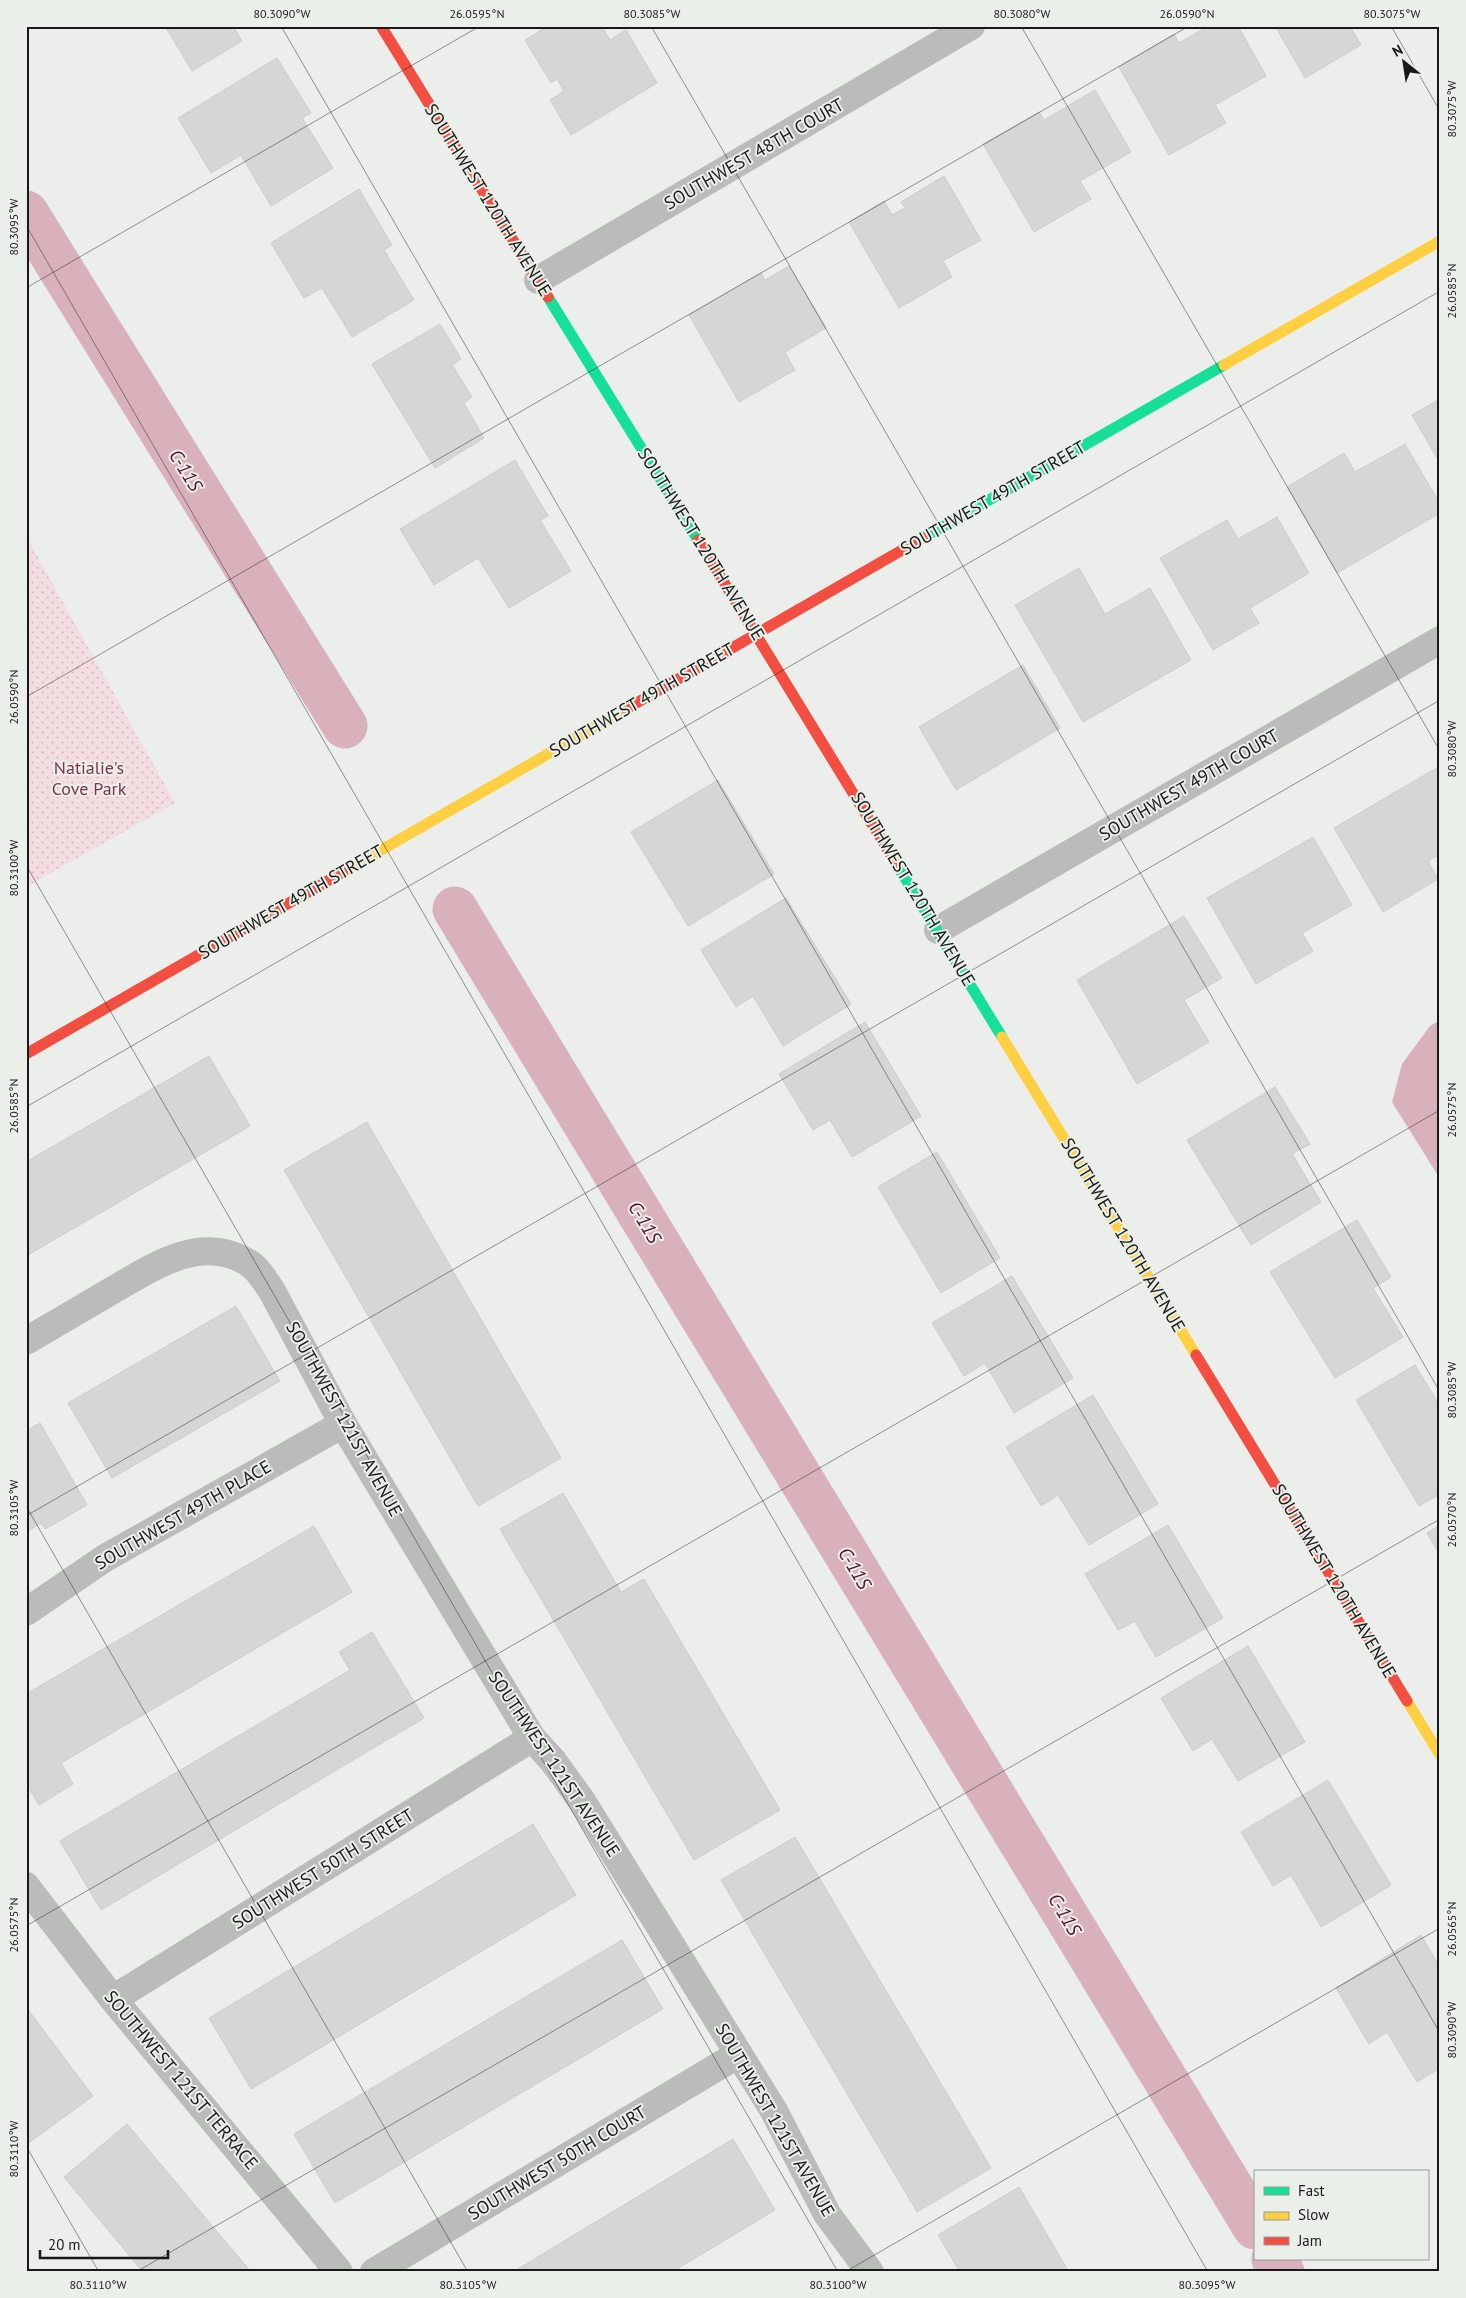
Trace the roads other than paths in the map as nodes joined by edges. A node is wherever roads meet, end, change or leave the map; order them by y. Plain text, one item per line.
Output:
1 (381, 26) edge
2 (971, 26) edge
3 (1440, 241) edge
4 (538, 280) junction
5 (757, 635) junction
6 (1440, 640) edge
7 (938, 930) junction
8 (26, 1054) edge
9 (26, 1340) edge
10 (343, 1424) junction
11 (26, 1612) edge
12 (532, 1738) junction
13 (1440, 1755) edge
14 (26, 1886) edge
15 (112, 1999) junction
16 (739, 2054) junction
17 (339, 2272) edge
18 (374, 2272) edge
19 (870, 2272) edge

1 - 4 street, SOUTHWEST 120TH AVENUE
2 - 4 street, SOUTHWEST 48TH COURT
3 - 5 street, SOUTHWEST 49TH STREET
4 - 5 street, SOUTHWEST 120TH AVENUE
5 - 7 street, SOUTHWEST 120TH AVENUE
5 - 8 street, SOUTHWEST 49TH STREET
6 - 7 street, SOUTHWEST 49TH COURT
7 - 13 street, SOUTHWEST 120TH AVENUE
9 - 10 street, SOUTHWEST 121ST AVENUE
10 - 11 street, SOUTHWEST 49TH PLACE
10 - 12 street, SOUTHWEST 121ST AVENUE
12 - 15 street, SOUTHWEST 50TH STREET
12 - 16 street, SOUTHWEST 121ST AVENUE
14 - 15 street, SOUTHWEST 121ST TERRACE
15 - 17 street, SOUTHWEST 121ST TERRACE
16 - 18 street, SOUTHWEST 50TH COURT
16 - 19 street, SOUTHWEST 121ST AVENUE

